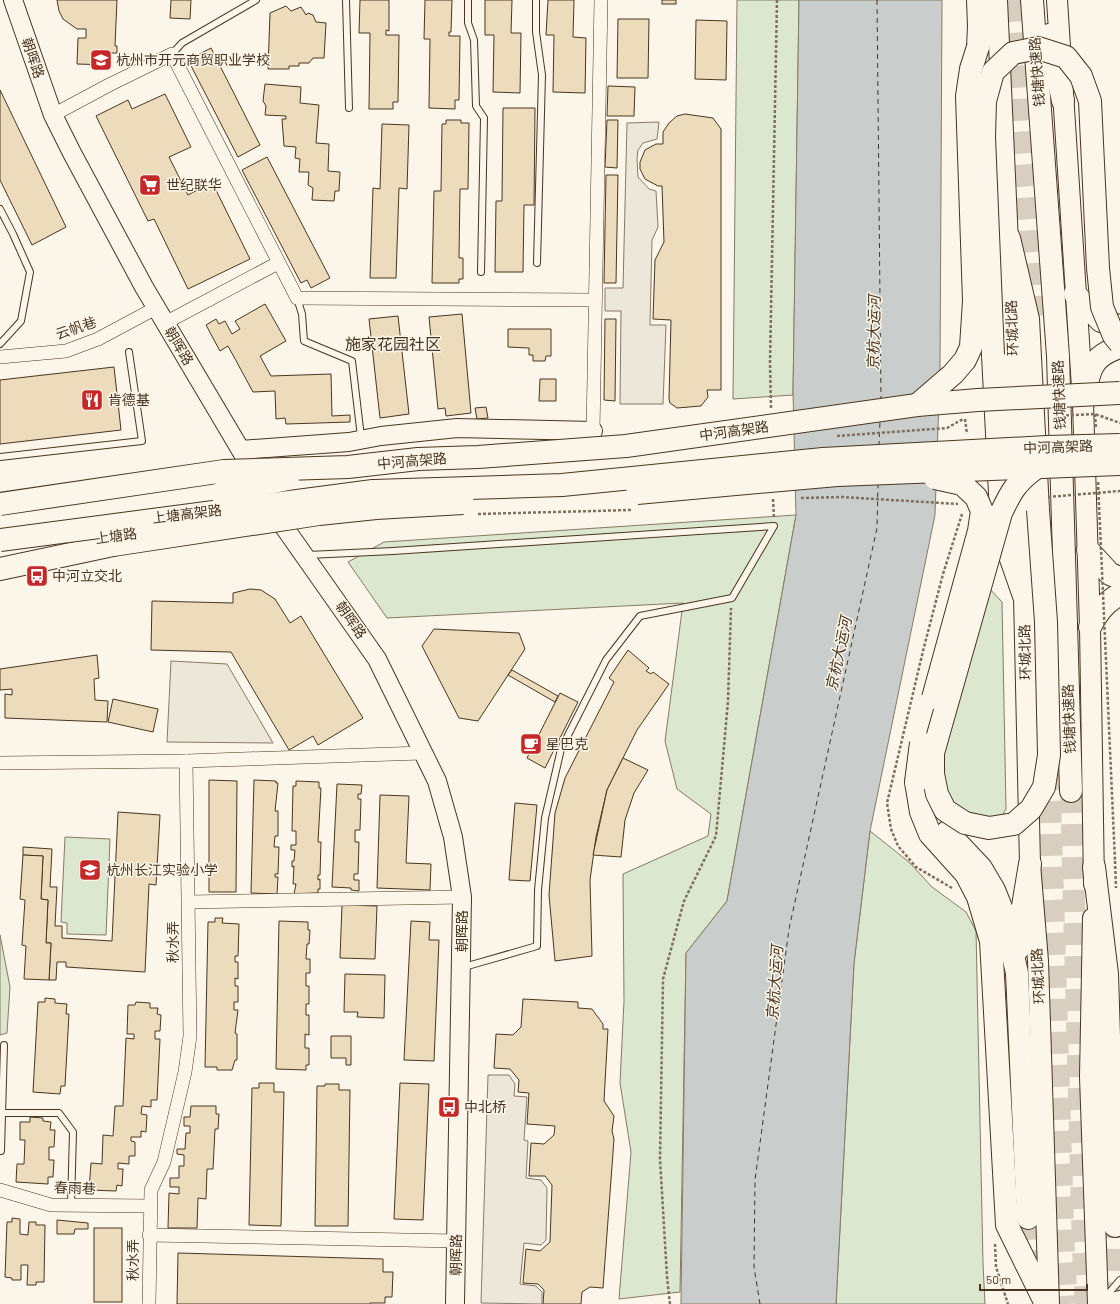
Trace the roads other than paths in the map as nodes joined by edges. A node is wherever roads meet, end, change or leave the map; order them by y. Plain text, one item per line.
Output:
1 (13, 0) edge
2 (256, 0) edge
3 (346, 0) edge
4 (468, 0) edge
5 (536, 0) edge
6 (601, 0) edge
7 (978, 0) edge
8 (997, 0) edge
9 (1032, 0) edge
10 (1043, 0) edge
11 (1057, 0) edge
12 (172, 54) junction
13 (1063, 101) junction
14 (350, 108) dead end
15 (53, 115) junction
16 (0, 209) edge
17 (1009, 238) junction
18 (278, 263) junction
19 (537, 263) dead end
20 (481, 272) dead end
21 (1075, 294) junction
22 (297, 298) junction
23 (595, 300) junction
24 (161, 316) junction
25 (1120, 326) edge
26 (1120, 343) edge
27 (0, 344) edge
28 (1120, 347) edge
29 (129, 352) dead end
30 (0, 357) edge
31 (1120, 393) edge
32 (917, 405) junction
33 (1089, 409) junction
34 (593, 431) joint
35 (362, 439) junction
36 (1120, 445) edge
37 (241, 450) junction
38 (0, 457) edge
39 (1120, 464) edge
40 (348, 467) junction
41 (1036, 468) junction
42 (898, 472) junction
43 (257, 477) junction
44 (373, 491) junction
45 (0, 498) edge
46 (0, 504) edge
47 (430, 505) junction
48 (0, 524) edge
49 (282, 524) junction
50 (0, 540) edge
51 (1088, 550) junction
52 (306, 555) junction
53 (0, 558) edge
54 (0, 569) edge
55 (1120, 578) edge
56 (1120, 594) edge
57 (1024, 596) junction
58 (1090, 627) junction
59 (422, 753) junction
60 (186, 761) junction
61 (0, 763) edge
62 (916, 782) junction
63 (1071, 791) tunnel mouth
64 (1030, 864) junction
65 (1094, 867) junction
66 (462, 898) junction
67 (189, 902) junction
68 (462, 967) junction
69 (1017, 973) junction
70 (4, 1045) dead end
71 (2, 1113) junction
72 (1, 1152) dead end
73 (0, 1190) edge
74 (71, 1205) junction
75 (150, 1206) junction
76 (1028, 1218) tunnel mouth
77 (1115, 1226) tunnel mouth
78 (149, 1235) junction
79 (456, 1241) junction
80 (1120, 1280) edge
81 (1120, 1300) edge
82 (150, 1304) edge
83 (455, 1304) edge
84 (1046, 1304) edge
85 (1049, 1304) edge
86 (1098, 1304) edge
87 (1104, 1304) edge

1 - 15 street, 朝晖路
2 - 12 lane
3 - 14 lane
4 - 20 lane
5 - 19 lane
6 - 23 street
7 - 32 highway, bridge
8 - 17 main road, 环城北路
9 - 63 highway, 钱塘快速路
10 - 13 highway
11 - 13 main road
12 - 15 street
12 - 18 street
13 - 21 main road
15 - 24 street, 朝晖路
16 - 27 lane
17 - 41 highway, bridge
17 - 57 main road, 环城北路
18 - 22 street
18 - 24 street, 云帆巷
21 - 25 highway
21 - 33 main road
22 - 23 street
22 - 35 lane
23 - 34 street
24 - 30 street, 云帆巷
24 - 37 street, 朝晖路
26 - 57 highway, bridge
28 - 33 highway
29 - 38 lane
31 - 32 highway, 中河高架路, bridge
32 - 40 highway, 中河高架路, bridge
33 - 51 main road
34 - 35 street
35 - 37 street
36 - 44 highway, 中河高架路, bridge
37 - 43 street, 朝晖路
39 - 41 highway, bridge
40 - 46 highway, bridge
40 - 48 highway, 上塘高架路, bridge
41 - 42 highway, bridge
42 - 47 highway, bridge
42 - 62 highway, bridge
43 - 45 main road
43 - 49 street, 朝晖路
44 - 47 highway, bridge
44 - 50 highway, 上塘高架路, bridge
47 - 54 highway, bridge
49 - 52 street, 朝晖路
49 - 53 main road, 上塘路
51 - 55 highway
51 - 58 main road
52 - 59 street, 朝晖路
52 - 68 lane
56 - 58 highway
57 - 64 main road, 环城北路
58 - 65 main road
59 - 60 street
59 - 66 street, 朝晖路
60 - 61 street
60 - 67 street, 秋水弄
62 - 69 highway
62 - 84 highway
64 - 69 highway
64 - 85 main road, 环城北路
65 - 77 highway
65 - 86 main road
66 - 67 street
66 - 68 street, 朝晖路
67 - 75 street, 秋水弄
68 - 79 street, 朝晖路
69 - 76 highway
70 - 71 lane
71 - 72 lane
71 - 74 lane
73 - 74 street, 春雨巷
74 - 75 street, 春雨巷
75 - 78 street, 秋水弄
78 - 79 street
78 - 82 street, 秋水弄
79 - 83 street, 朝晖路
80 - 86 lane
81 - 87 street

